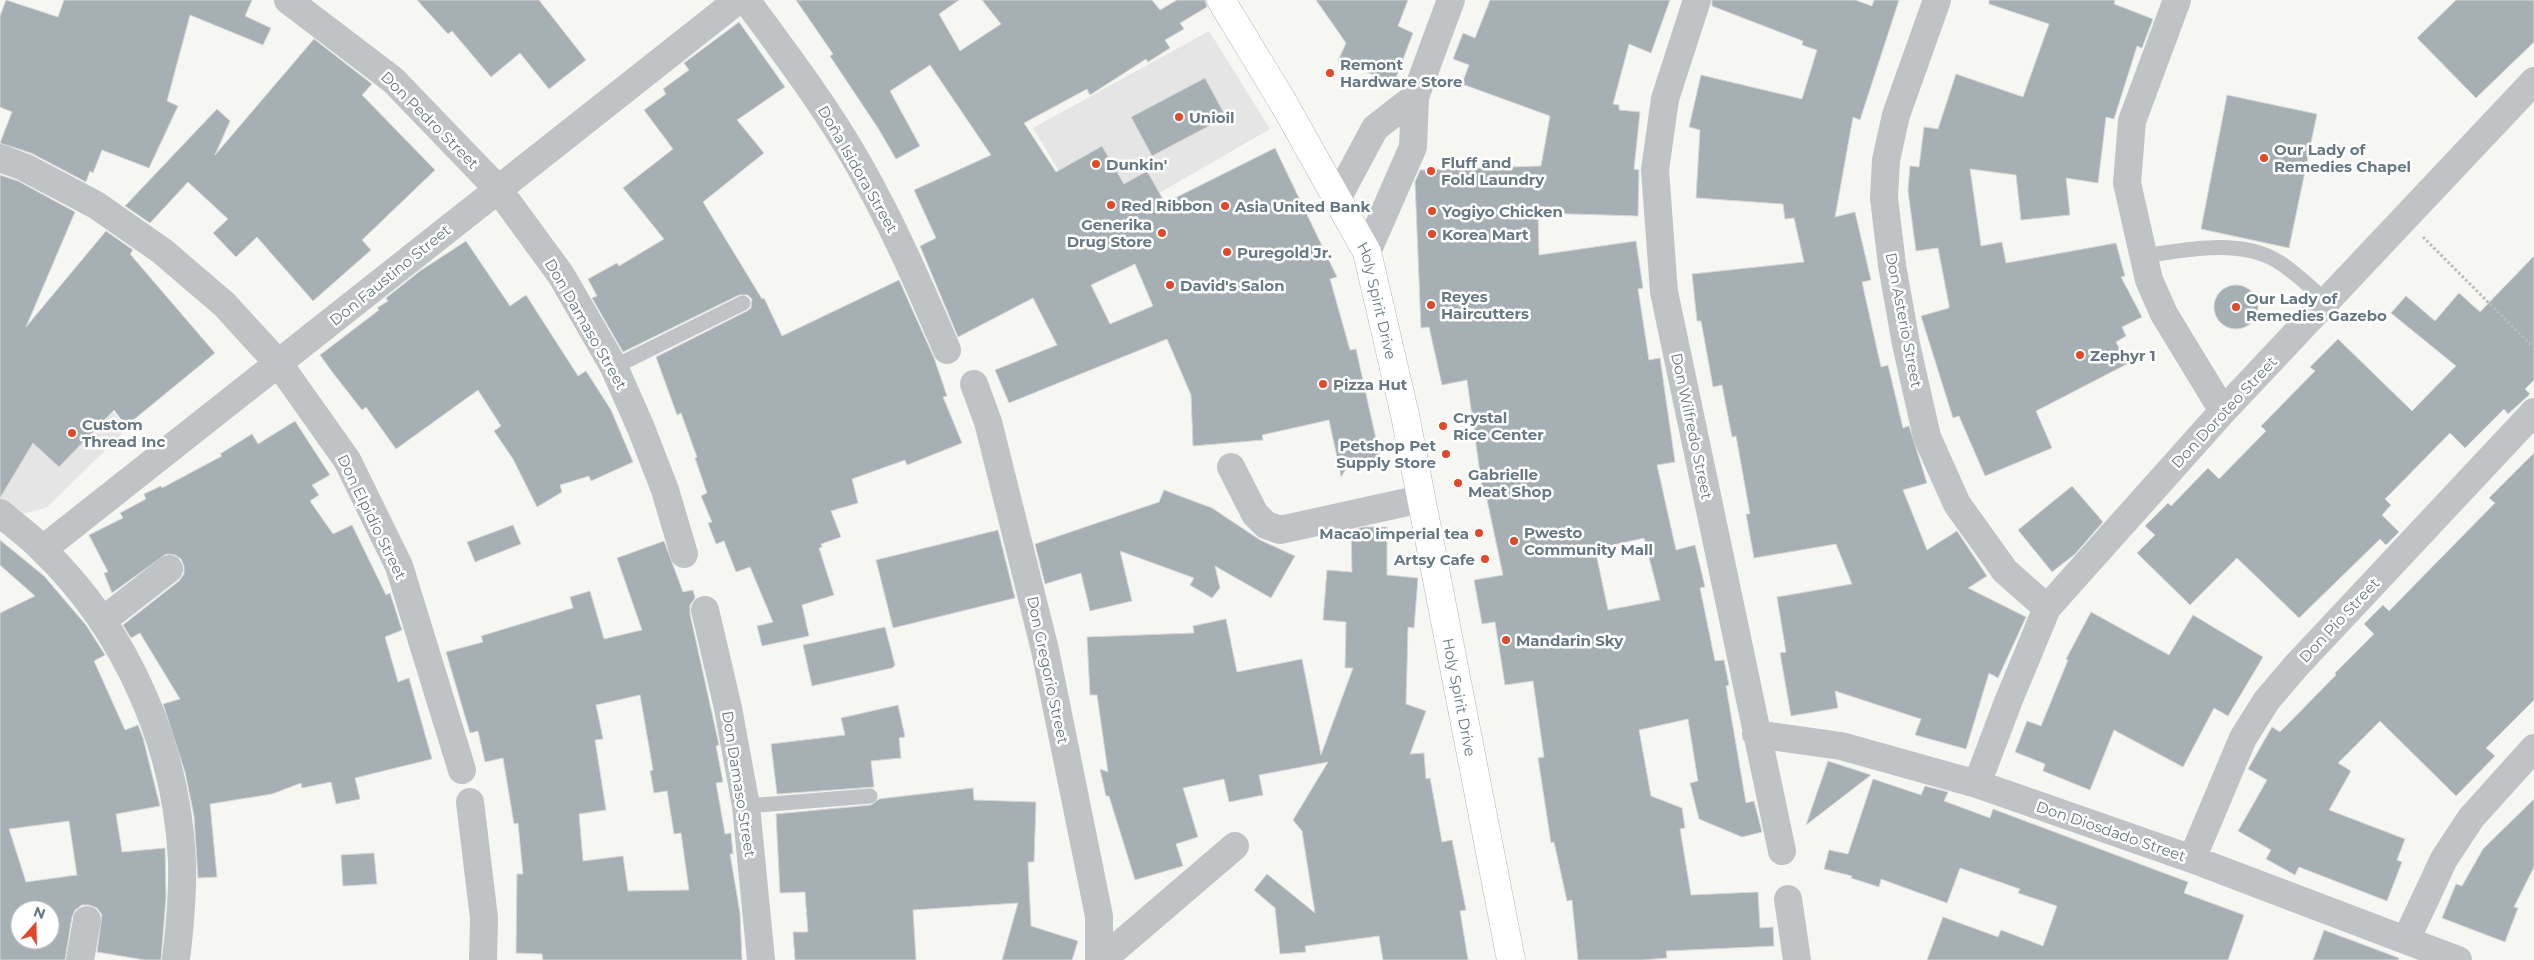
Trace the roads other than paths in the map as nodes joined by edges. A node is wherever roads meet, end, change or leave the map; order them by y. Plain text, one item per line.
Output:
1 (288, 0) edge
2 (738, 0) edge
3 (746, 0) edge
4 (1221, 0) edge
5 (1451, 0) edge
6 (1697, 0) edge
7 (1937, 0) edge
8 (2177, 0) edge
9 (2534, 81) edge
10 (1415, 97) junction
11 (0, 158) edge
12 (498, 188) junction
13 (1338, 197) junction
14 (1367, 252) junction
15 (2143, 256) junction
16 (2326, 301) junction
17 (743, 303) dead end
18 (947, 350) dead end
19 (279, 364) junction
20 (614, 367) junction
21 (974, 384) dead end
22 (2223, 411) junction
23 (2534, 412) edge
24 (1231, 467) dead end
25 (1421, 499) junction
26 (0, 513) edge
27 (43, 549) junction
28 (684, 554) dead end
29 (169, 569) dead end
30 (2046, 608) junction
31 (705, 610) dead end
32 (102, 620) junction
33 (1756, 734) junction
34 (2534, 748) edge
35 (462, 770) dead end
36 (1978, 784) junction
37 (870, 796) dead end
38 (470, 802) dead end
39 (746, 806) junction
40 (1235, 846) dead end
41 (1782, 851) dead end
42 (2192, 859) junction
43 (1788, 899) dead end
44 (87, 920) dead end
45 (2406, 940) junction
46 (176, 959) edge
47 (80, 960) edge
48 (483, 960) edge
49 (761, 960) edge
50 (1100, 960) edge
51 (1511, 960) edge
52 (1797, 960) edge
53 (2458, 960) edge

1 - 12 street, Don Pedro Street
2 - 12 street, Don Faustino Street
3 - 18 street, Doña Isidora Street
4 - 13 main road, Holy Spirit Drive
5 - 10 street
6 - 33 street, Don Wilfredo Street
7 - 30 street, Don Asterio Street
8 - 15 street
9 - 16 street, Don Doroteo Street
10 - 13 street
10 - 14 street
11 - 19 street, Don Elpidio Street
12 - 19 street, Don Faustino Street
12 - 20 street, Don Damaso Street
13 - 14 main road, Holy Spirit Drive
14 - 25 main road, Holy Spirit Drive
15 - 16 lane
15 - 22 street
16 - 22 street, Don Doroteo Street
17 - 20 lane
19 - 27 street, Don Faustino Street
19 - 35 street, Don Elpidio Street
20 - 28 street, Don Damaso Street
21 - 50 street, Don Gregorio Street
22 - 30 street, Don Doroteo Street
23 - 42 street, Don Pio Street
24 - 25 street
25 - 51 main road, Holy Spirit Drive
26 - 27 street
27 - 32 street
29 - 32 street
30 - 36 street, Don Doroteo Street
31 - 39 street, Don Damaso Street
32 - 46 street
33 - 36 street, Don Diosdado Street
33 - 41 street, Don Wilfredo Street
34 - 45 street
36 - 42 street, Don Diosdado Street
37 - 39 lane
38 - 48 street
39 - 49 street, Don Damaso Street
40 - 50 street
42 - 45 street, Don Diosdado Street
43 - 52 street
44 - 47 street
45 - 53 street, Don Diosdado Street

